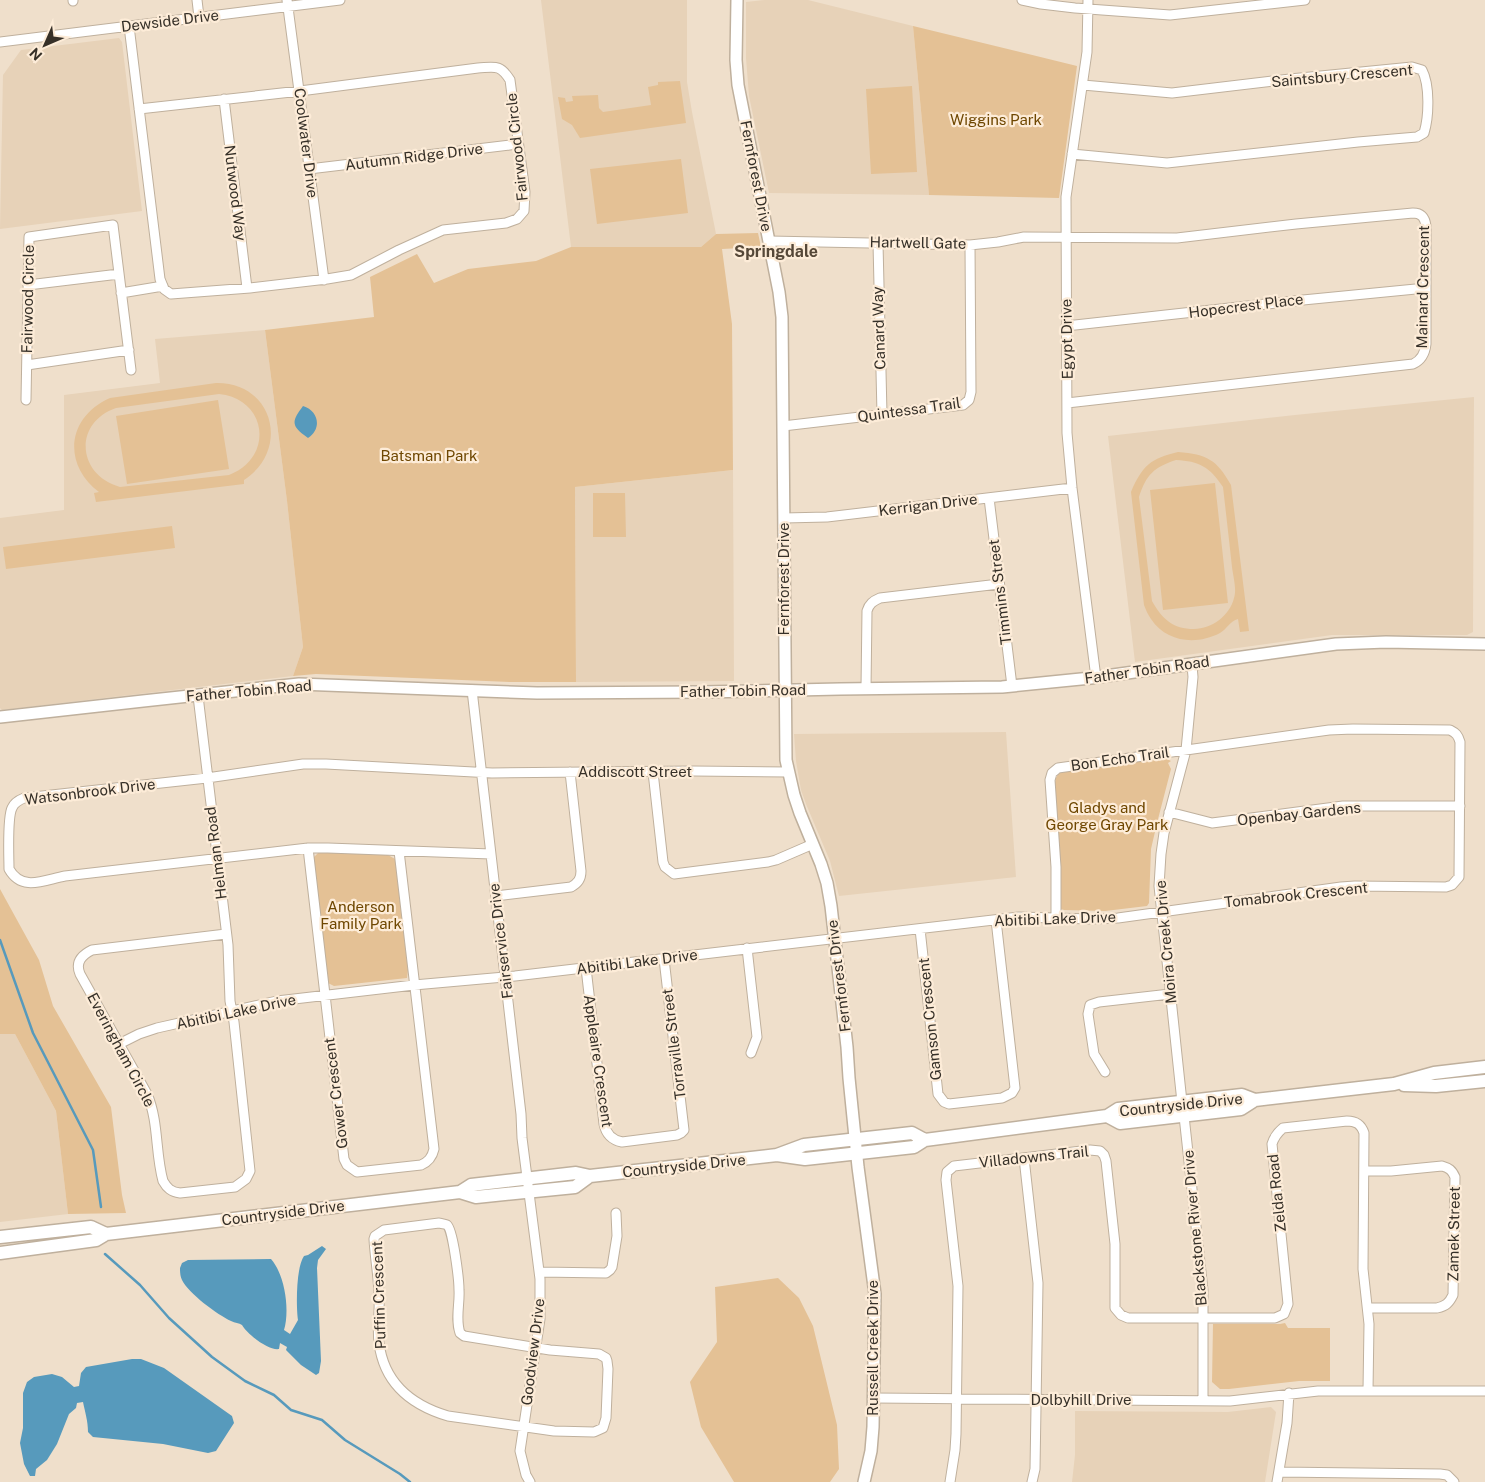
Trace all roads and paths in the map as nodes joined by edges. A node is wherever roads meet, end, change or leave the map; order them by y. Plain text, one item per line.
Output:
1 (197, 0) edge
2 (340, 0) edge
3 (737, 0) edge
4 (1022, 0) edge
5 (1305, 0) edge
6 (288, 3) edge
7 (1088, 5) edge
8 (199, 17) junction
9 (129, 26) junction
10 (0, 42) edge
11 (1083, 86) junction
12 (300, 91) junction
13 (224, 99) junction
14 (139, 109) junction
15 (518, 144) junction
16 (1072, 154) junction
17 (310, 169) junction
18 (1066, 236) junction
19 (769, 241) junction
20 (878, 242) junction
21 (970, 245) junction
22 (119, 274) junction
23 (324, 280) junction
24 (28, 285) junction
25 (163, 286) junction
26 (247, 288) junction
27 (1426, 288) junction
28 (121, 293) junction
29 (1066, 326) junction
30 (128, 350) junction
31 (27, 365) junction
32 (131, 370) dead end
33 (26, 400) dead end
34 (1067, 403) junction
35 (882, 414) junction
36 (783, 426) junction
37 (1072, 488) junction
38 (989, 498) junction
39 (784, 518) junction
40 (1000, 584) junction
41 (1485, 644) edge
42 (1192, 664) junction
43 (1096, 678) junction
44 (1012, 686) junction
45 (866, 688) junction
46 (472, 690) junction
47 (785, 691) junction
48 (198, 696) junction
49 (0, 718) edge
50 (1186, 750) junction
51 (481, 772) junction
52 (570, 772) junction
53 (653, 772) junction
54 (788, 772) junction
55 (207, 778) junction
56 (1460, 806) junction
57 (1169, 812) junction
58 (813, 844) junction
59 (308, 848) junction
60 (399, 851) junction
61 (491, 854) junction
62 (217, 859) junction
63 (496, 896) junction
64 (1161, 912) junction
65 (1056, 918) junction
66 (996, 920) junction
67 (920, 929) junction
68 (226, 934) junction
69 (835, 939) junction
70 (747, 948) junction
71 (664, 959) junction
72 (586, 968) junction
73 (505, 977) junction
74 (414, 985) junction
75 (1170, 994) junction
76 (325, 996) junction
77 (231, 1011) junction
78 (119, 1044) junction
79 (751, 1053) dead end
80 (1485, 1067) edge
81 (1105, 1072) dead end
82 (1485, 1081) edge
83 (1394, 1084) junction
84 (1255, 1100) junction
85 (1182, 1102) junction
86 (1107, 1116) junction
87 (1184, 1116) junction
88 (684, 1130) joint
89 (856, 1139) junction
90 (925, 1140) junction
91 (857, 1153) junction
92 (777, 1156) junction
93 (1024, 1158) junction
94 (1364, 1171) junction
95 (590, 1176) junction
96 (527, 1178) junction
97 (460, 1192) junction
98 (528, 1192) junction
99 (616, 1213) dead end
100 (106, 1234) junction
101 (0, 1237) edge
102 (0, 1253) edge
103 (540, 1272) junction
104 (1368, 1308) junction
105 (1203, 1319) junction
106 (536, 1348) junction
107 (1368, 1390) junction
108 (1485, 1391) edge
109 (1289, 1393) junction
110 (874, 1398) junction
111 (957, 1399) junction
112 (1036, 1399) junction
113 (1202, 1401) junction
114 (524, 1427) junction
115 (1279, 1472) junction
116 (530, 1482) edge
117 (864, 1482) edge
118 (950, 1482) edge
119 (1032, 1482) edge
120 (1277, 1482) edge
121 (1454, 1482) edge

1 - 8 street
2 - 6 street, Dewside Drive
3 - 19 street, Fernforest Drive
4 - 7 street
5 - 7 street
6 - 8 street, Dewside Drive
6 - 12 street, Coolwater Drive
7 - 11 street, Egypt Drive
8 - 9 street, Dewside Drive
9 - 10 street, Dewside Drive
9 - 14 street
11 - 16 street, Egypt Drive
11 - 16 street, Saintsbury Crescent
12 - 13 street, Fairwood Circle
12 - 15 street, Fairwood Circle
12 - 17 street, Coolwater Drive
13 - 14 street, Fairwood Circle
13 - 26 street, Nutwood Way
14 - 25 street
15 - 17 street, Autumn Ridge Drive
15 - 23 street, Fairwood Circle
16 - 18 street, Egypt Drive
17 - 23 street, Coolwater Drive
18 - 21 street, Hartwell Gate
18 - 27 street, Mainard Crescent
18 - 29 street, Egypt Drive
19 - 20 street, Hartwell Gate
19 - 36 street, Fernforest Drive
20 - 21 street, Hartwell Gate
20 - 35 street, Canard Way
21 - 35 street, Quintessa Trail
22 - 24 street
22 - 24 street, Fairwood Circle
22 - 28 street, Fairwood Circle
23 - 26 street, Fairwood Circle
24 - 31 street, Fairwood Circle
25 - 26 street, Fairwood Circle
25 - 28 street, Fairwood Circle
27 - 29 street, Hopecrest Place
27 - 34 street, Mainard Crescent
28 - 30 street, Fairwood Circle
29 - 34 street, Egypt Drive
30 - 31 street, Fairwood Circle
30 - 32 street, Fairwood Circle
31 - 33 street, Fairwood Circle
34 - 37 street, Egypt Drive
35 - 36 street, Quintessa Trail
36 - 39 street, Fernforest Drive
37 - 38 street, Kerrigan Drive
37 - 43 street, Egypt Drive
38 - 39 street, Kerrigan Drive
38 - 40 street, Timmins Street
39 - 47 street, Fernforest Drive
40 - 44 street, Timmins Street
40 - 45 street
41 - 42 street, Father Tobin Road
42 - 43 street, Father Tobin Road
42 - 50 street, Moira Creek Drive
43 - 44 street, Father Tobin Road
44 - 45 street, Father Tobin Road
45 - 47 street, Father Tobin Road
46 - 47 street, Father Tobin Road
46 - 48 street, Father Tobin Road
46 - 51 street, Fairservice Drive
47 - 54 street, Fernforest Drive
48 - 49 street, Father Tobin Road
48 - 55 street, Helman Road
50 - 56 street, Tomabrook Crescent
50 - 57 street, Moira Creek Drive
50 - 65 street, Bon Echo Trail
51 - 52 street, Addiscott Street
51 - 55 street, Watsonbrook Drive
51 - 61 street, Fairservice Drive
52 - 53 street, Addiscott Street
52 - 63 street
53 - 54 street, Addiscott Street
53 - 58 street
54 - 58 street, Fernforest Drive
55 - 62 street, Helman Road
55 - 62 street, Watsonbrook Drive
56 - 57 street, Openbay Gardens
56 - 64 street, Tomabrook Crescent
57 - 64 street, Moira Creek Drive
58 - 69 street, Fernforest Drive
59 - 60 street, Watsonbrook Drive
59 - 62 street, Watsonbrook Drive
59 - 76 street, Gower Crescent
60 - 61 street, Watsonbrook Drive
60 - 74 street, Gower Crescent
61 - 63 street, Fairservice Drive
62 - 68 street, Helman Road
63 - 73 street, Fairservice Drive
64 - 65 street, Abitibi Lake Drive
64 - 75 street, Moira Creek Drive
65 - 66 street, Abitibi Lake Drive
66 - 67 street, Abitibi Lake Drive
66 - 67 street, Gamson Crescent
67 - 69 street, Abitibi Lake Drive
68 - 77 street, Helman Road
68 - 78 street, Everingham Circle
69 - 70 street, Abitibi Lake Drive
69 - 89 street, Fernforest Drive
70 - 71 street, Abitibi Lake Drive
70 - 79 street
71 - 72 street, Abitibi Lake Drive
71 - 88 street, Torraville Street
72 - 73 street, Abitibi Lake Drive
72 - 88 street, Appleaire Crescent
73 - 74 street, Abitibi Lake Drive
73 - 96 street, Fairservice Drive
74 - 76 street, Abitibi Lake Drive
74 - 76 street, Gower Crescent
75 - 81 street
75 - 85 street, Moira Creek Drive
76 - 77 street, Abitibi Lake Drive
77 - 78 street, Abitibi Lake Drive
77 - 78 street, Everingham Circle
80 - 83 main road, Countryside Drive
82 - 83 main road, Countryside Drive
83 - 84 main road, Countryside Drive
84 - 85 main road, Countryside Drive
84 - 87 main road, Countryside Drive
85 - 86 main road, Countryside Drive
85 - 87 street
86 - 87 main road, Countryside Drive
86 - 90 main road, Countryside Drive
87 - 105 street, Blackstone River Drive
89 - 90 main road, Countryside Drive
89 - 91 street, Fernforest Drive
89 - 92 main road, Countryside Drive
90 - 91 main road, Countryside Drive
91 - 92 main road, Countryside Drive
91 - 110 street, Russell Creek Drive
92 - 95 main road, Countryside Drive
93 - 105 street, Villadowns Trail
93 - 111 street, Villadowns Trail
93 - 112 street
94 - 104 street, Zelda Road
94 - 104 street, Zamek Street
94 - 105 street, Zelda Road
95 - 96 main road, Countryside Drive
95 - 98 main road, Countryside Drive
96 - 97 main road, Countryside Drive
96 - 98 street, Fairservice Drive
97 - 98 main road, Countryside Drive
97 - 100 main road, Countryside Drive
98 - 103 street, Goodview Drive
99 - 103 street
100 - 101 main road, Countryside Drive
100 - 102 main road, Countryside Drive
103 - 106 street, Goodview Drive
104 - 107 street, Zelda Road
105 - 113 street, Blackstone River Drive
106 - 114 street, Goodview Drive
106 - 114 street
106 - 114 street, Puffin Crescent
107 - 108 street, Dolbyhill Drive
107 - 109 street, Dolbyhill Drive
109 - 113 street, Dolbyhill Drive
109 - 115 street
110 - 111 street, Dolbyhill Drive
110 - 117 street, Russell Creek Drive
111 - 112 street, Dolbyhill Drive
111 - 118 street
112 - 113 street, Dolbyhill Drive
112 - 119 street
114 - 116 street, Goodview Drive
115 - 120 street
115 - 121 street

